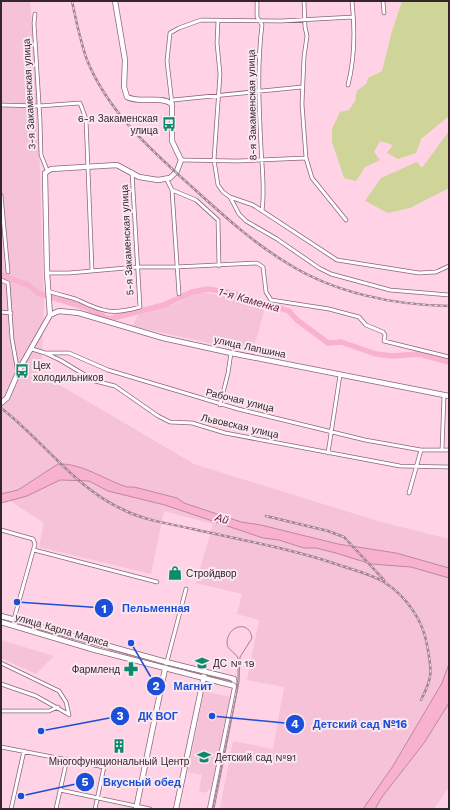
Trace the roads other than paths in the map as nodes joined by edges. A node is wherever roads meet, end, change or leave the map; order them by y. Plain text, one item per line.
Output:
1 (115, 1) edge
2 (257, 1) edge
3 (304, 1) edge
4 (352, 1) edge
5 (383, 1) edge
6 (384, 13) dead end
7 (35, 14) dead end
8 (353, 17) junction
9 (218, 20) junction
10 (304, 20) junction
11 (261, 21) junction
12 (348, 85) dead end
13 (302, 87) junction
14 (259, 90) junction
15 (219, 96) junction
16 (172, 102) junction
17 (1, 105) edge
18 (40, 106) junction
19 (306, 158) junction
20 (181, 160) junction
21 (214, 160) junction
22 (261, 160) junction
23 (88, 166) junction
24 (47, 170) junction
25 (132, 172) junction
26 (166, 178) junction
27 (172, 190) junction
28 (1, 194) edge
29 (230, 197) junction
30 (262, 211) junction
31 (346, 220) dead end
32 (219, 266) junction
33 (449, 266) edge
34 (137, 267) junction
35 (176, 267) junction
36 (92, 270) junction
37 (8, 272) dead end
38 (47, 273) junction
39 (1, 280) edge
40 (48, 291) junction
41 (179, 294) dead end
42 (449, 295) edge
43 (1, 312) edge
44 (11, 313) junction
45 (50, 315) junction
46 (32, 349) junction
47 (45, 353) junction
48 (231, 353) junction
49 (449, 357) edge
50 (18, 373) junction
51 (340, 375) junction
52 (447, 395) edge
53 (1, 403) edge
54 (220, 405) junction
55 (332, 431) junction
56 (421, 450) junction
57 (442, 450) junction
58 (449, 450) edge
59 (328, 453) junction
60 (416, 466) junction
61 (449, 468) edge
62 (409, 493) dead end
63 (1, 530) edge
64 (34, 550) junction
65 (157, 582) dead end
66 (186, 589) dead end
67 (1, 616) edge
68 (14, 619) junction
69 (1, 622) edge
70 (166, 662) junction
71 (1, 663) edge
72 (165, 669) junction
73 (205, 671) junction
74 (204, 679) junction
75 (1, 684) edge
76 (235, 686) junction
77 (58, 707) junction
78 (1, 711) edge
79 (1, 747) edge
80 (24, 751) junction
81 (67, 759) junction
82 (60, 790) junction
83 (98, 798) junction
84 (136, 807) edge
85 (11, 809) edge
86 (56, 809) edge
87 (96, 809) edge
88 (150, 809) edge
89 (176, 809) edge
90 (210, 809) edge

1 - 16 street
2 - 11 street, 8-я Закаменская улица
3 - 10 street
4 - 8 street
5 - 6 street
7 - 18 street, 3-я Закаменская улица
8 - 10 street
8 - 12 street
9 - 11 street
9 - 15 street
9 - 16 street
10 - 11 street
10 - 13 street
11 - 14 street, 8-я Закаменская улица
13 - 14 street
13 - 19 street
14 - 15 street
14 - 22 street, 8-я Закаменская улица
15 - 16 street
15 - 21 street
16 - 20 street
17 - 18 street
18 - 23 street
18 - 24 street, 3-я Закаменская улица
19 - 22 street
19 - 31 street
20 - 21 street
20 - 26 street
21 - 22 street
21 - 29 street
22 - 30 street, 8-я Закаменская улица
23 - 24 street
23 - 25 street
23 - 36 street
24 - 38 street, 3-я Закаменская улица
25 - 26 street
25 - 34 street, 5-я Закаменская улица
26 - 27 street
27 - 32 street
27 - 35 street
28 - 37 street
29 - 30 street
29 - 42 street
30 - 33 street
32 - 35 street
32 - 49 street
34 - 35 street
34 - 36 street
34 - 40 street, 5-я Закаменская улица
35 - 41 street
36 - 38 street
38 - 40 street, 3-я Закаменская улица
39 - 44 street
40 - 45 street, 3-я Закаменская улица
43 - 44 street
44 - 50 street
45 - 46 street
45 - 48 street, улица Лапшина
46 - 47 street, Рабочая улица
46 - 50 street
47 - 54 street, Рабочая улица
47 - 59 street, Львовская улица
48 - 51 street, улица Лапшина
48 - 54 street
50 - 53 street
51 - 52 street, улица Лапшина
51 - 55 street
52 - 57 street
54 - 55 street, Рабочая улица
55 - 56 street, Рабочая улица
55 - 59 street
56 - 57 street, Рабочая улица
56 - 60 street
57 - 58 street, Рабочая улица
59 - 60 street, Львовская улица
60 - 61 street, Львовская улица
60 - 62 street
63 - 64 street
64 - 65 street
64 - 68 street
66 - 70 street
67 - 68 street, улица Карла Маркса
68 - 70 street, улица Карла Маркса
69 - 72 street, улица Карла Маркса
70 - 72 street
70 - 73 street, улица Карла Маркса
71 - 77 street
72 - 74 street, улица Карла Маркса
72 - 84 street
73 - 74 street
73 - 76 street, улица Карла Маркса
74 - 76 street, улица Карла Маркса
74 - 89 street
75 - 77 street
76 - 90 street
77 - 78 street
79 - 80 street
80 - 81 street
80 - 85 street
81 - 82 street
81 - 83 street
82 - 83 street
82 - 86 street
83 - 84 street
83 - 87 street
84 - 88 street

